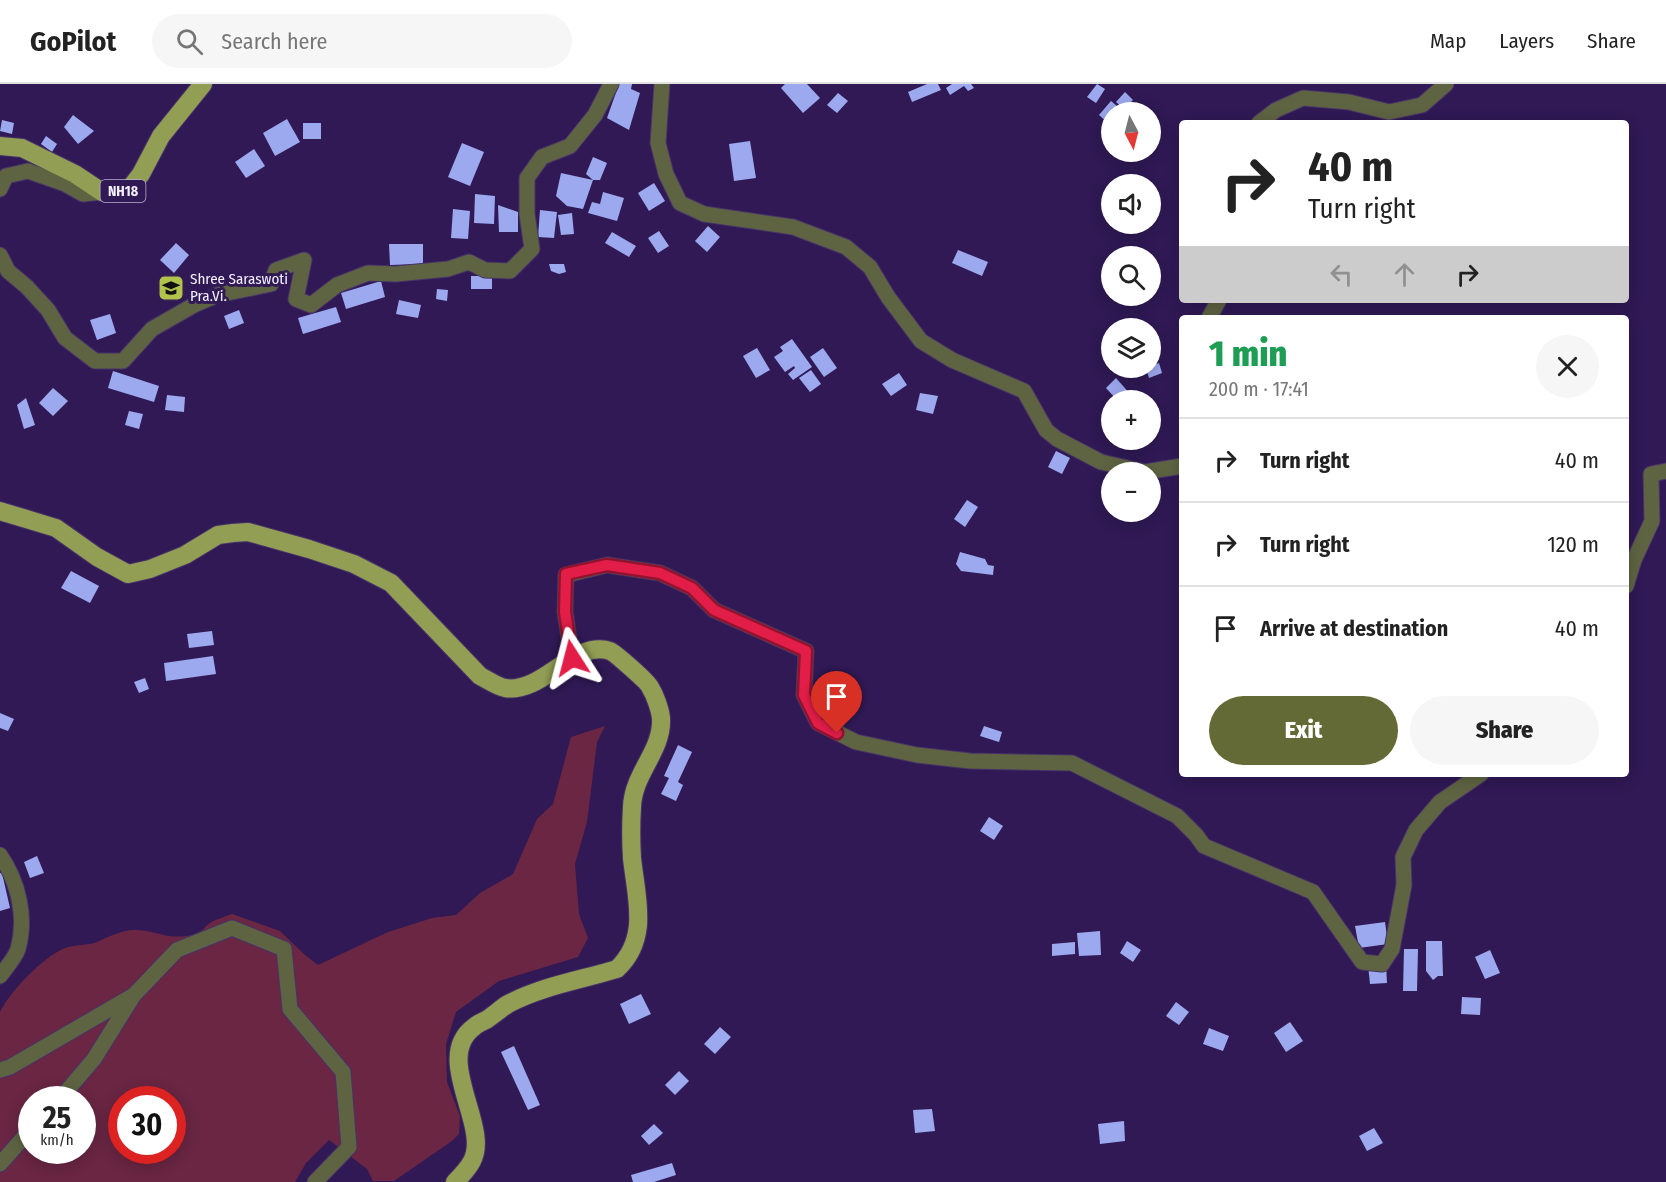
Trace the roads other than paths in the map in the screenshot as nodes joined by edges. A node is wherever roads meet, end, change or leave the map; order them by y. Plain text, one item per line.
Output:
1 (203, 84) edge
2 (610, 84) edge
3 (662, 84) edge
4 (1446, 84) edge
5 (1263, 120) edge
6 (0, 146) edge
7 (0, 189) edge
8 (102, 192) junction
9 (0, 255) edge
10 (1179, 466) edge
11 (1666, 471) edge
12 (0, 511) edge
13 (1629, 576) edge
14 (572, 658) junction
15 (1477, 777) edge
16 (0, 855) edge
17 (0, 976) edge
18 (134, 995) junction
19 (0, 1070) edge
20 (71, 1086) edge
21 (18, 1144) edge
22 (0, 1164) edge
23 (315, 1182) edge
24 (455, 1182) edge

1 - 8 main road, NH18
2 - 9 street
3 - 10 street
4 - 5 street
6 - 8 main road, NH18
7 - 8 street
11 - 13 street
12 - 14 main road
14 - 15 street
14 - 24 main road
16 - 17 street
18 - 19 street
18 - 20 street
18 - 23 street
21 - 22 street

